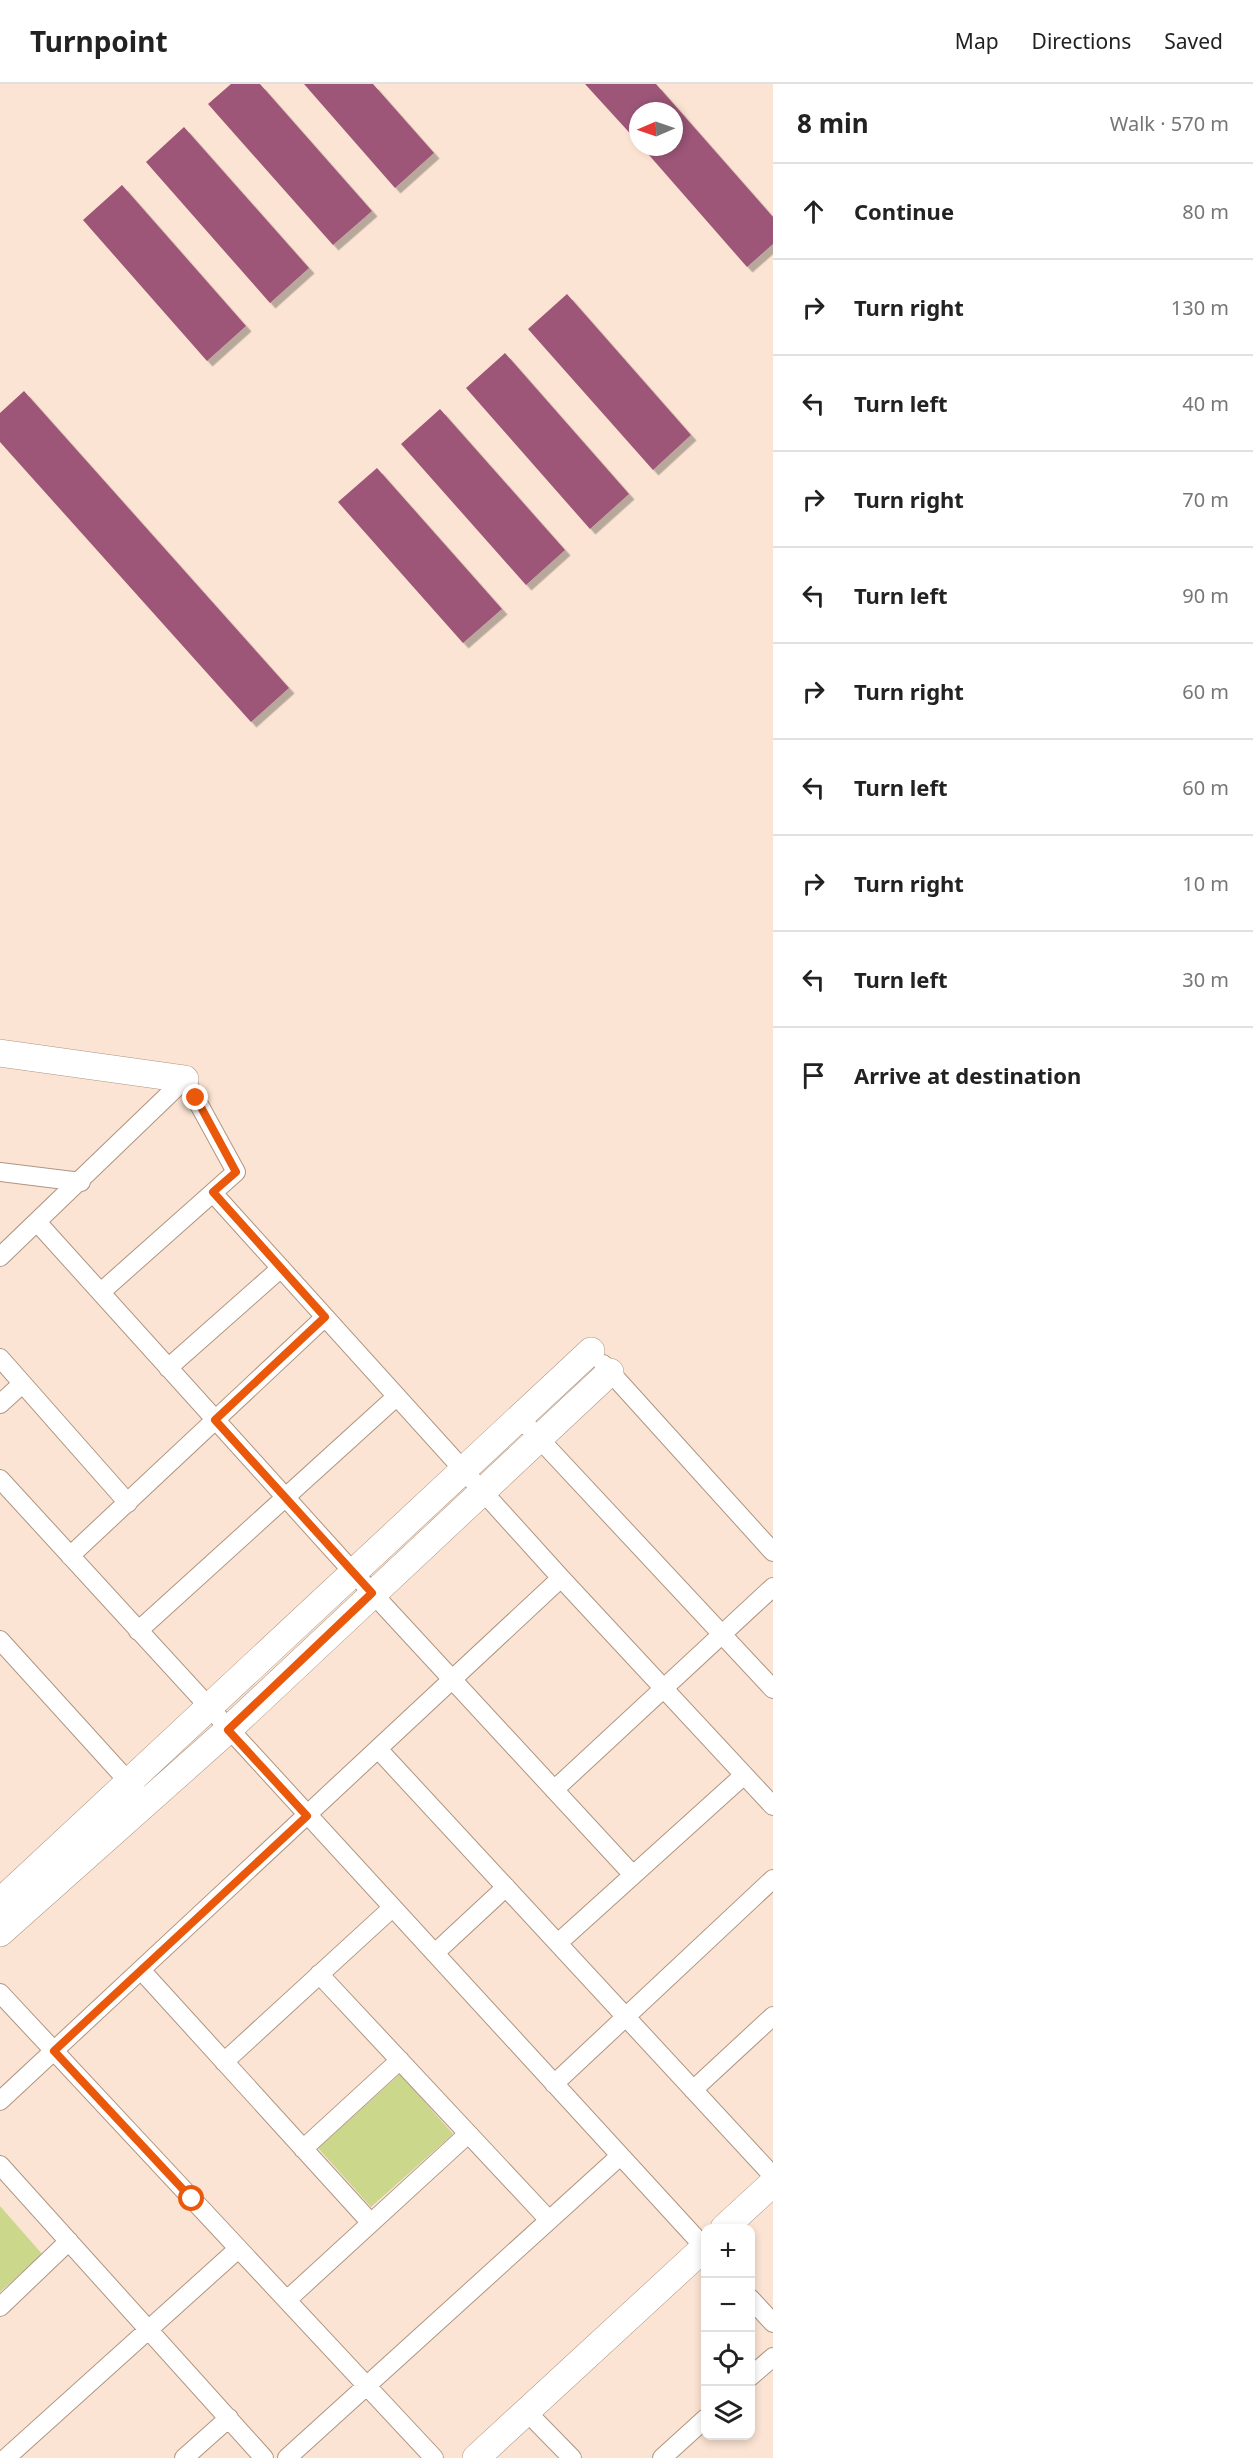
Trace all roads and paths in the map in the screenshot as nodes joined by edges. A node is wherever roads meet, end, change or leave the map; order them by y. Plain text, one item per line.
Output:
1 (0, 1053) edge
2 (185, 1079) junction
3 (0, 1172) edge
4 (81, 1182) junction
5 (213, 1192) junction
6 (37, 1222) junction
7 (0, 1257) edge
8 (281, 1268) junction
9 (101, 1292) junction
10 (325, 1317) junction
11 (591, 1351) joint
12 (0, 1358) edge
13 (168, 1368) junction
14 (610, 1372) junction
15 (22, 1384) junction
16 (396, 1397) junction
17 (0, 1404) edge
18 (519, 1418) junction
19 (215, 1420) junction
20 (538, 1438) junction
21 (462, 1470) junction
22 (0, 1479) edge
23 (483, 1493) junction
24 (285, 1498) junction
25 (128, 1503) junction
26 (773, 1552) edge
27 (70, 1556) junction
28 (352, 1571) junction
29 (561, 1578) junction
30 (773, 1587) edge
31 (372, 1593) junction
32 (138, 1631) junction
33 (722, 1634) junction
34 (0, 1640) edge
35 (453, 1680) junction
36 (664, 1688) junction
37 (773, 1689) edge
38 (207, 1707) junction
39 (228, 1730) junction
40 (378, 1749) junction
41 (744, 1775) junction
42 (128, 1781) junction
43 (554, 1790) junction
44 (147, 1803) junction
45 (773, 1806) edge
46 (307, 1816) junction
47 (633, 1875) junction
48 (773, 1879) edge
49 (506, 1887) junction
50 (0, 1902) edge
51 (392, 1908) junction
52 (0, 1933) edge
53 (558, 1943) junction
54 (435, 1953) junction
55 (141, 1970) junction
56 (319, 1974) junction
57 (0, 1993) edge
58 (773, 2016) edge
59 (626, 2017) junction
60 (54, 2051) junction
61 (400, 2061) junction
62 (224, 2062) junction
63 (554, 2084) junction
64 (693, 2090) junction
65 (0, 2101) edge
66 (468, 2134) junction
67 (303, 2149) junction
68 (620, 2156) junction
69 (0, 2165) edge
70 (773, 2176) edge
71 (773, 2183) edge
72 (773, 2207) edge
73 (549, 2220) junction
74 (371, 2223) junction
75 (729, 2224) edge
76 (755, 2224) edge
77 (69, 2241) junction
78 (701, 2248) edge
79 (238, 2249) junction
80 (701, 2257) edge
81 (287, 2300) junction
82 (755, 2303) edge
83 (0, 2307) edge
84 (773, 2323) edge
85 (149, 2330) junction
86 (773, 2357) edge
87 (755, 2373) edge
88 (367, 2386) junction
89 (532, 2417) junction
90 (229, 2418) junction
91 (701, 2422) edge
92 (6, 2458) edge
93 (184, 2458) edge
94 (264, 2458) edge
95 (288, 2458) edge
96 (434, 2458) edge
97 (476, 2458) edge
98 (500, 2458) edge
99 (572, 2458) edge
100 (662, 2458) edge

1 - 2 street
2 - 4 street
2 - 5 street
3 - 4 street
4 - 6 street
5 - 8 street
5 - 9 street
6 - 7 street
6 - 9 street
8 - 10 street
8 - 13 street
9 - 13 street
10 - 16 street
10 - 19 street
11 - 14 street
11 - 18 street
12 - 15 street
13 - 19 street
14 - 20 street
14 - 26 street
15 - 17 street
15 - 25 street
16 - 21 street
16 - 24 street
18 - 20 street
18 - 21 street
19 - 24 street
19 - 25 street
20 - 23 street
20 - 33 street
21 - 23 street
21 - 28 street
22 - 27 street
23 - 29 street
23 - 31 street
24 - 28 street
24 - 32 street
25 - 27 street
27 - 32 street
28 - 31 street
28 - 38 street
29 - 35 street
29 - 36 street
30 - 33 street
31 - 35 street
31 - 39 street
32 - 38 street
33 - 36 street
33 - 37 street
34 - 42 street
35 - 40 street
35 - 43 street
36 - 41 street
36 - 43 street
38 - 39 street
38 - 42 street
39 - 44 street
39 - 46 street
40 - 46 street
40 - 49 street
41 - 45 street
41 - 47 street
42 - 44 street
42 - 50 street
43 - 47 street
44 - 52 street
46 - 51 street
46 - 55 street
47 - 53 street
48 - 59 street
49 - 53 street
49 - 54 street
51 - 54 street
51 - 56 street
53 - 59 street
54 - 63 street
55 - 60 street
55 - 62 street
56 - 61 street
56 - 62 street
57 - 60 street
58 - 64 street
59 - 63 street
59 - 64 street
60 - 65 street
60 - 79 street
61 - 66 street
61 - 67 street
62 - 67 street
63 - 68 street
64 - 70 street
66 - 73 street
66 - 74 street
67 - 74 street
68 - 73 street
68 - 78 street
69 - 77 street
71 - 75 street
72 - 76 street
73 - 88 street
74 - 81 street
77 - 83 street
77 - 85 street
79 - 81 street
79 - 85 street
80 - 89 street
81 - 88 street
82 - 84 street
85 - 90 street
85 - 92 street
86 - 87 street
88 - 95 street
88 - 96 street
89 - 97 street
89 - 98 street
89 - 99 street
90 - 93 street
90 - 94 street
91 - 100 street

